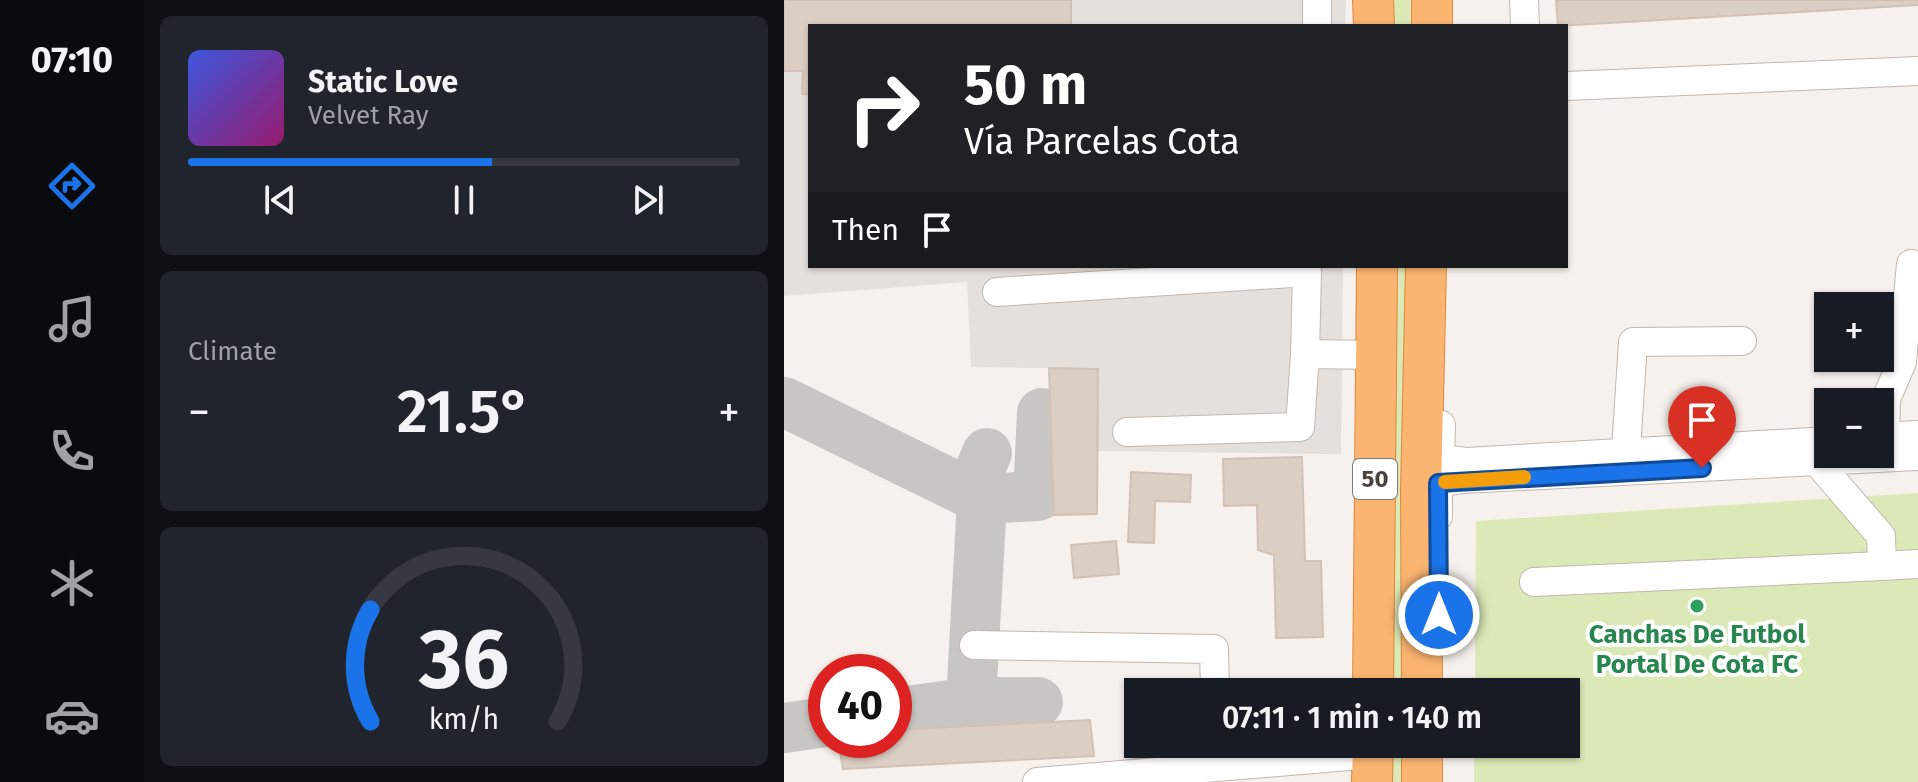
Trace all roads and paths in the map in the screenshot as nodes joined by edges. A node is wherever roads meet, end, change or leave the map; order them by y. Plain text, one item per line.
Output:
1 (1317, 0) edge
2 (1373, 0) edge
3 (1524, 0) edge
4 (1317, 24) edge
5 (1374, 24) edge
6 (1525, 24) edge
7 (1918, 71) edge
8 (1568, 86) edge
9 (1911, 264) dead end
10 (1377, 268) edge
11 (1426, 268) edge
12 (1444, 268) edge
13 (997, 292) dead end
14 (1742, 341) dead end
15 (1305, 354) junction
16 (1377, 355) junction
17 (1891, 388) edge
18 (1127, 432) dead end
19 (1918, 435) edge
20 (1894, 436) edge
21 (1626, 450) junction
22 (1814, 452) edge
23 (1814, 452) edge
24 (1894, 455) edge
25 (1918, 456) edge
26 (1833, 468) edge
27 (1439, 471) junction
28 (1918, 564) edge
29 (1882, 566) junction
30 (1534, 582) dead end
31 (974, 645) dead end
32 (1215, 678) edge
33 (1373, 678) edge
34 (1422, 678) edge
35 (1437, 678) edge
36 (1202, 758) edge
37 (1294, 758) edge
38 (1422, 758) edge
39 (1373, 760) edge
40 (1037, 782) edge
41 (1422, 782) edge

1 - 4 street
2 - 5 highway
3 - 6 street
7 - 8 street
9 - 17 street
10 - 16 highway, 50
11 - 34 highway, 50
12 - 27 street
13 - 15 street
14 - 21 street
15 - 16 street
15 - 18 street
16 - 33 highway, 50
19 - 20 street
21 - 23 street
21 - 27 street
22 - 27 street
24 - 25 street
26 - 29 street
27 - 35 street
28 - 29 street
29 - 30 street
31 - 32 street
36 - 40 street
37 - 39 street
38 - 41 highway

